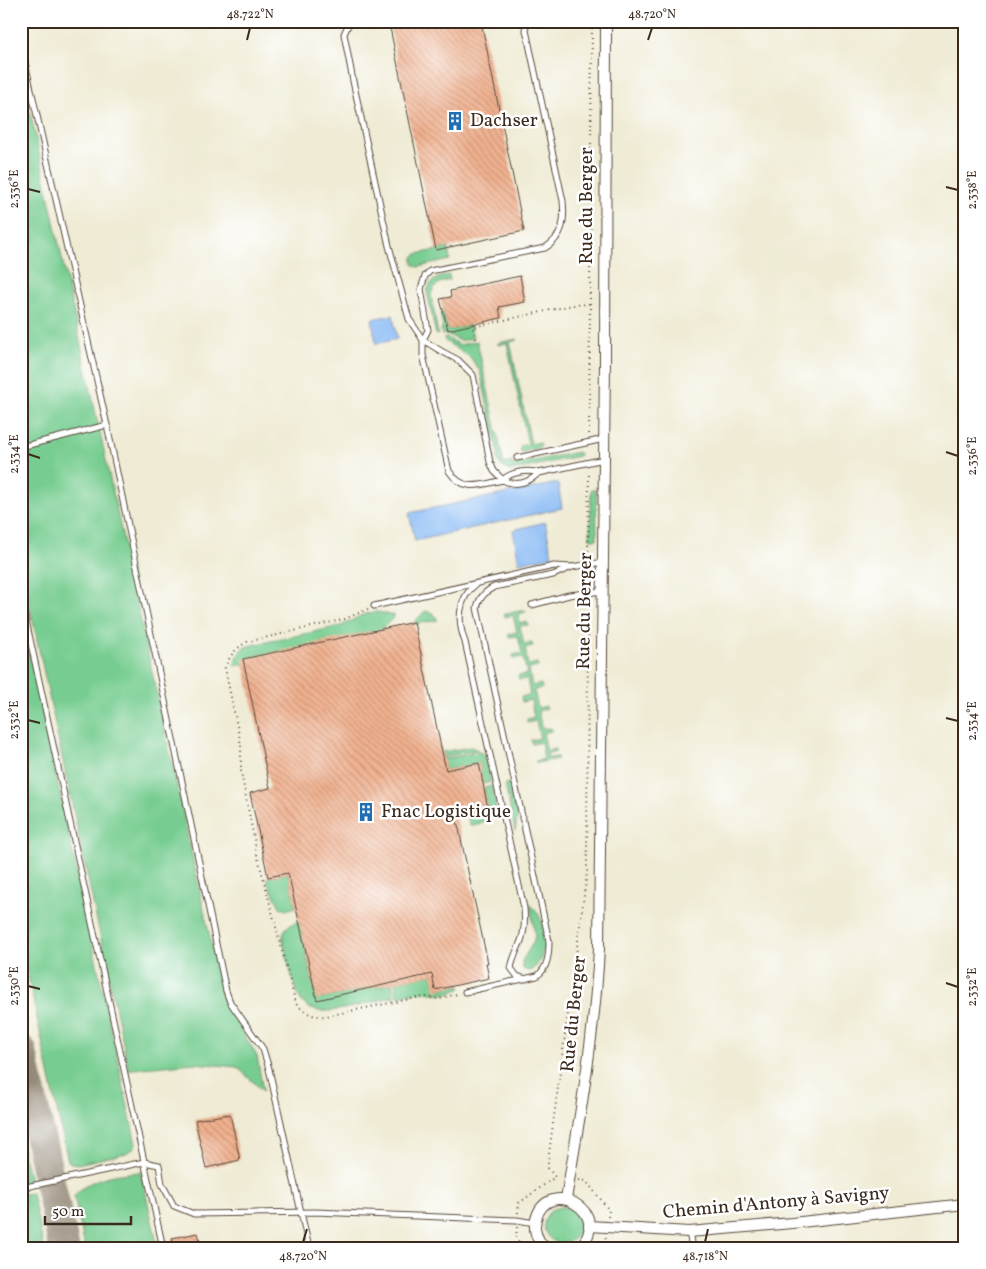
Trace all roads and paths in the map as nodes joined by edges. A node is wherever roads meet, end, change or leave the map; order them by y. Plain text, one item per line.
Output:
1 (352, 21) edge
2 (524, 21) edge
3 (592, 21) edge
4 (606, 21) edge
5 (21, 45) edge
6 (590, 304) junction
7 (476, 339) dead end
8 (423, 340) junction
9 (589, 421) dead end
10 (107, 425) junction
11 (604, 439) junction
12 (21, 447) edge
13 (517, 458) dead end
14 (604, 459) junction
15 (539, 473) junction
16 (502, 480) junction
17 (589, 490) dead end
18 (604, 562) junction
19 (588, 563) junction
20 (572, 567) junction
21 (476, 584) junction
22 (603, 591) junction
23 (588, 593) junction
24 (21, 598) edge
25 (532, 605) dead end
26 (374, 606) joint
27 (529, 979) junction
28 (465, 992) joint
29 (144, 1162) junction
30 (555, 1177) junction
31 (570, 1178) junction
32 (21, 1188) edge
33 (566, 1200) junction
34 (965, 1204) edge
35 (301, 1212) junction
36 (517, 1220) junction
37 (535, 1223) junction
38 (590, 1226) junction
39 (607, 1228) junction
40 (689, 1232) junction
41 (163, 1248) edge
42 (309, 1248) edge
43 (523, 1248) edge
44 (545, 1248) edge
45 (579, 1248) edge
46 (602, 1248) edge
47 (692, 1248) edge

1 - 8 lane
2 - 8 lane
3 - 6 path
4 - 11 street, Rue du Berger
5 - 10 lane
6 - 7 path
6 - 9 path
8 - 16 lane
8 - 16 lane
10 - 12 lane
10 - 35 lane
11 - 13 lane
11 - 14 street, Rue du Berger
14 - 15 lane
14 - 18 street, Rue du Berger
15 - 16 lane
15 - 16 lane
17 - 19 path
18 - 19 lane
18 - 22 street, Rue du Berger
19 - 20 lane
19 - 23 path
20 - 21 lane
20 - 27 lane
21 - 26 lane
21 - 27 lane
22 - 23 lane
22 - 31 street, Rue du Berger
23 - 25 lane
23 - 30 path
24 - 29 lane
26 - 28 path
27 - 28 lane
29 - 32 lane
29 - 35 lane
29 - 41 lane
30 - 31 path
30 - 36 path
31 - 33 street, Rue du Berger
31 - 39 path
33 - 37 street
33 - 38 street
34 - 40 street, Chemin d'Antony à Savigny
35 - 36 lane
35 - 42 lane
36 - 37 lane
36 - 43 path
37 - 44 street
38 - 39 street, Chemin d'Antony à Savigny
38 - 45 street
39 - 40 street, Chemin d'Antony à Savigny
39 - 46 path
40 - 47 lane

